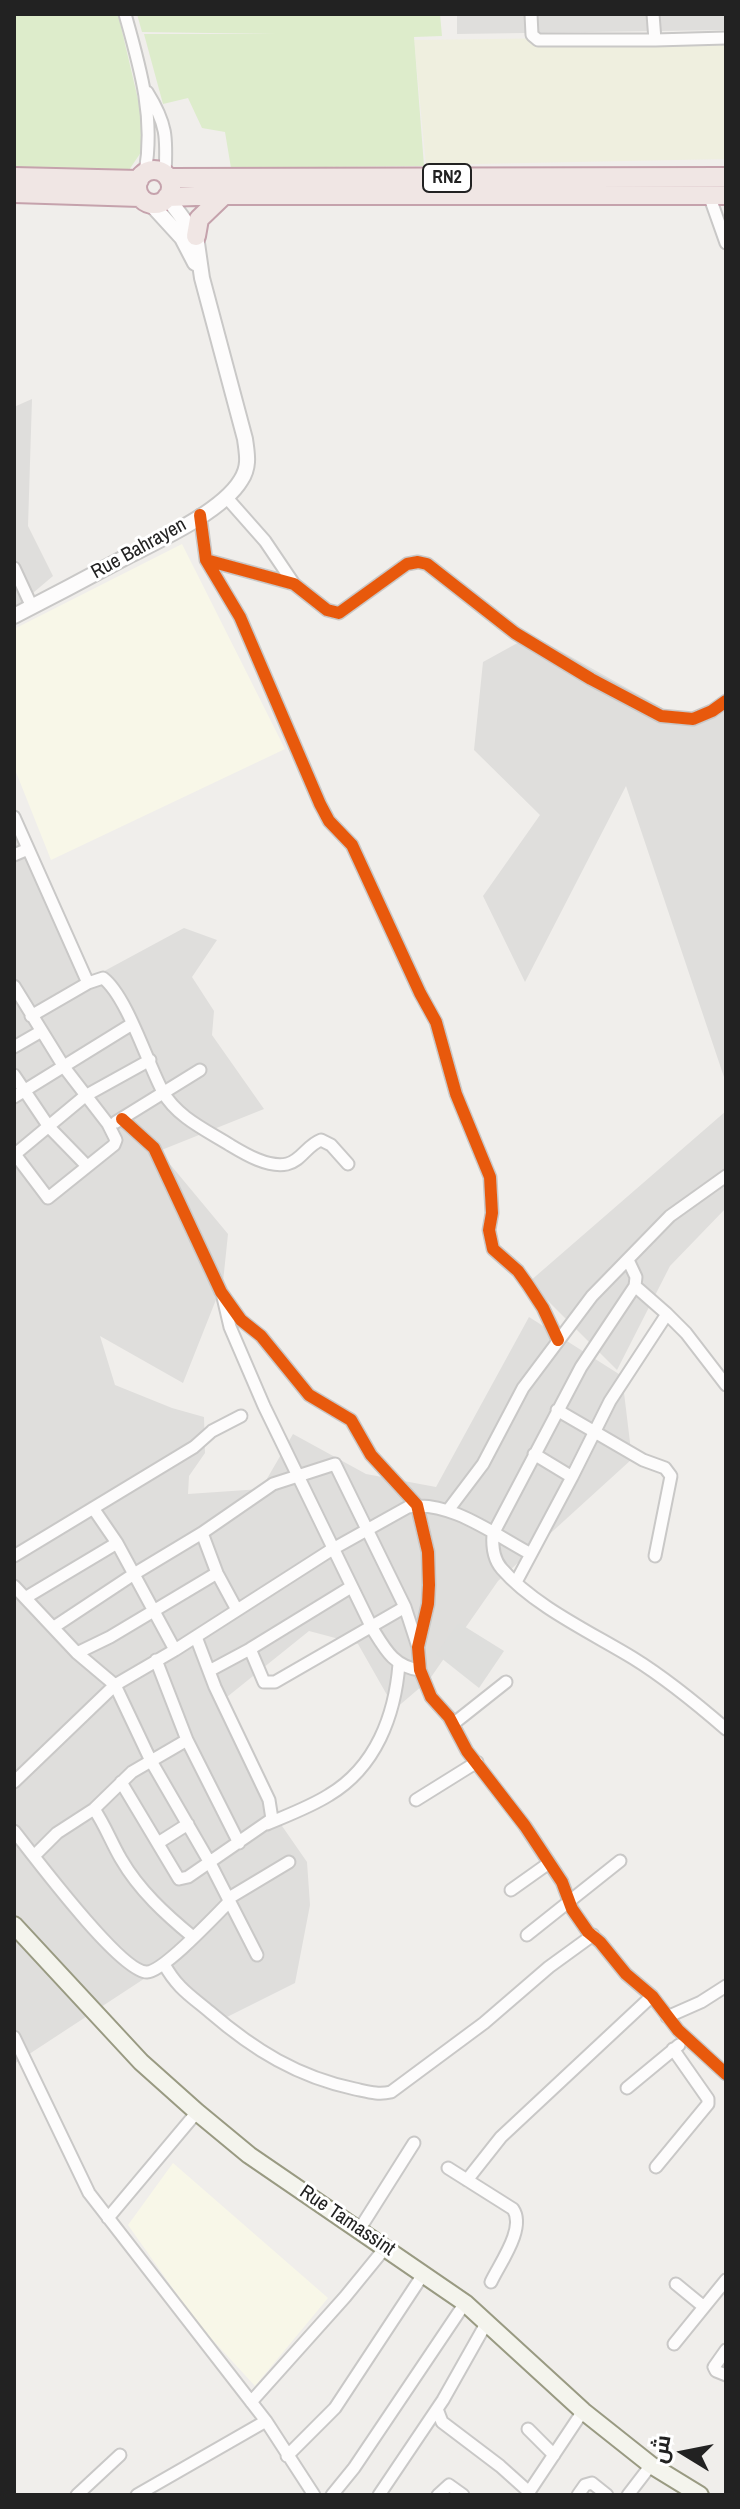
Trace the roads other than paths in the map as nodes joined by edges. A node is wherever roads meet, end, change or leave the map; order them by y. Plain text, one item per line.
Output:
1 (125, 14) edge
2 (531, 14) edge
3 (653, 14) edge
4 (726, 38) edge
5 (655, 40) junction
6 (146, 90) junction
7 (166, 176) junction
8 (14, 177) edge
9 (726, 177) edge
10 (148, 190) junction
11 (14, 193) edge
12 (224, 195) junction
13 (718, 195) edge
14 (196, 236) junction
15 (726, 243) edge
16 (202, 278) junction
17 (227, 498) junction
18 (200, 515) junction
19 (206, 560) junction
20 (14, 568) edge
21 (294, 584) junction
22 (32, 607) junction
23 (14, 616) edge
24 (726, 701) edge
25 (14, 817) edge
26 (28, 849) junction
27 (14, 855) edge
28 (88, 983) junction
29 (14, 986) edge
30 (31, 1016) junction
31 (132, 1024) junction
32 (40, 1032) junction
33 (14, 1047) edge
34 (150, 1060) junction
35 (64, 1067) junction
36 (200, 1070) dead end
37 (14, 1075) edge
38 (25, 1091) junction
39 (164, 1093) junction
40 (85, 1096) junction
41 (14, 1097) edge
42 (122, 1119) junction
43 (108, 1124) junction
44 (49, 1127) junction
45 (14, 1154) edge
46 (348, 1164) dead end
47 (87, 1166) junction
48 (726, 1176) edge
49 (628, 1260) junction
50 (635, 1286) junction
51 (221, 1292) junction
52 (667, 1314) junction
53 (558, 1340) junction
54 (726, 1385) edge
55 (557, 1410) junction
56 (241, 1416) dead end
57 (595, 1432) junction
58 (534, 1454) junction
59 (298, 1477) junction
60 (572, 1477) junction
61 (417, 1505) junction
62 (93, 1508) junction
63 (449, 1509) junction
64 (368, 1527) junction
65 (202, 1533) junction
66 (493, 1534) junction
67 (117, 1543) junction
68 (331, 1550) junction
69 (531, 1554) junction
70 (14, 1556) edge
71 (655, 1556) dead end
72 (217, 1573) junction
73 (134, 1574) junction
74 (516, 1582) junction
75 (14, 1586) edge
76 (351, 1587) junction
77 (25, 1598) junction
78 (405, 1607) junction
79 (153, 1610) junction
80 (237, 1610) junction
81 (54, 1627) junction
82 (372, 1628) junction
83 (196, 1637) junction
84 (418, 1647) junction
85 (250, 1649) junction
86 (175, 1650) junction
87 (77, 1653) junction
88 (156, 1660) junction
89 (399, 1664) junction
90 (420, 1670) junction
91 (209, 1671) junction
92 (506, 1682) dead end
93 (115, 1685) junction
94 (453, 1724) junction
95 (726, 1729) edge
96 (187, 1740) junction
97 (151, 1761) junction
98 (477, 1762) junction
99 (14, 1782) edge
100 (121, 1782) junction
101 (416, 1800) dead end
102 (94, 1809) junction
103 (188, 1824) junction
104 (267, 1824) junction
105 (14, 1831) edge
106 (158, 1843) junction
107 (239, 1843) junction
108 (34, 1856) junction
109 (620, 1861) dead end
110 (289, 1862) dead end
111 (210, 1863) junction
112 (549, 1863) junction
113 (511, 1890) dead end
114 (229, 1900) junction
115 (569, 1900) junction
116 (14, 1925) edge
117 (527, 1935) dead end
118 (593, 1935) junction
119 (193, 1937) junction
120 (257, 1955) dead end
121 (164, 1964) junction
122 (726, 1986) edge
123 (652, 1996) junction
124 (667, 2017) junction
125 (14, 2037) edge
126 (686, 2039) junction
127 (673, 2049) junction
128 (726, 2074) edge
129 (627, 2088) dead end
130 (197, 2112) junction
131 (414, 2143) dead end
132 (656, 2167) dead end
133 (448, 2168) dead end
134 (467, 2180) junction
135 (108, 2218) junction
136 (359, 2230) junction
137 (385, 2248) junction
138 (424, 2273) junction
139 (491, 2282) dead end
140 (676, 2284) dead end
141 (724, 2287) edge
142 (465, 2303) junction
143 (704, 2307) junction
144 (487, 2322) junction
145 (674, 2344) dead end
146 (726, 2350) edge
147 (726, 2375) edge
148 (251, 2402) junction
149 (437, 2409) junction
150 (583, 2411) junction
151 (266, 2421) junction
152 (528, 2429) dead end
153 (120, 2455) dead end
154 (554, 2455) junction
155 (287, 2456) junction
156 (651, 2465) junction
157 (528, 2493) edge
158 (77, 2495) edge
159 (137, 2495) edge
160 (314, 2495) edge
161 (332, 2495) edge
162 (379, 2495) edge
163 (438, 2495) edge
164 (463, 2495) edge
165 (578, 2495) edge
166 (607, 2495) edge
167 (628, 2495) edge
168 (700, 2495) edge

1 - 6 street
2 - 5 street
3 - 5 street
4 - 5 street
6 - 7 street
6 - 10 street
7 - 9 highway, RN2
7 - 10 highway
8 - 10 highway, RN2
10 - 11 highway, RN2
10 - 12 highway, RN2
10 - 14 street, Rue Bahrayen
10 - 16 street, Rue Bahrayen
12 - 13 highway, RN2
12 - 14 highway
13 - 15 street
14 - 16 street, Rue Bahrayen
16 - 17 street, Rue Bahrayen
17 - 18 street, Rue Bahrayen
17 - 21 street
18 - 19 street
18 - 22 street, Rue Bahrayen
19 - 21 street
19 - 53 street
20 - 22 street
21 - 24 street
22 - 23 street, Rue Bahrayen
25 - 26 street
26 - 27 street
26 - 28 street
28 - 30 street
28 - 31 street
29 - 30 street
30 - 32 street
31 - 34 street
31 - 35 street
32 - 33 street
32 - 35 street
34 - 39 street
34 - 40 street
35 - 38 street
35 - 40 street
36 - 39 street
37 - 38 street
38 - 41 street
38 - 44 street
39 - 42 street
39 - 46 street
40 - 43 street
40 - 44 street
42 - 43 street
42 - 51 street
43 - 47 street
44 - 45 street
44 - 47 street
45 - 47 street
48 - 49 street
49 - 50 street
49 - 53 street
50 - 52 street
50 - 55 street
51 - 59 street
51 - 61 street
52 - 54 street
52 - 57 street
53 - 63 street
55 - 57 street
55 - 58 street
56 - 62 street
57 - 60 street
57 - 71 street
58 - 60 street
58 - 66 street
59 - 64 street
59 - 65 street
59 - 68 street
60 - 69 street
61 - 63 street
61 - 64 street
61 - 84 street
62 - 67 street
62 - 70 street
63 - 66 street
64 - 68 street
64 - 78 street
65 - 72 street
65 - 73 street
66 - 69 street
66 - 74 street
67 - 73 street
67 - 77 street
68 - 76 street
68 - 80 street
69 - 74 street
72 - 79 street
72 - 80 street
73 - 79 street
73 - 81 street
74 - 95 street
75 - 77 street
76 - 82 street
76 - 85 street
77 - 81 street
78 - 82 street
78 - 84 street
79 - 86 street
79 - 87 street
80 - 83 street
81 - 87 street
82 - 85 street
82 - 89 street
83 - 86 street
83 - 91 street
84 - 90 street
85 - 91 street
86 - 88 street
87 - 93 street
88 - 93 street
88 - 96 street
89 - 90 street
89 - 104 street
90 - 94 street
91 - 104 street
92 - 94 street
93 - 97 street
93 - 99 street
94 - 98 street
96 - 97 street
96 - 107 street
97 - 100 street
97 - 103 street
98 - 101 street
98 - 112 street
100 - 102 street
100 - 106 street
102 - 108 street
102 - 119 street
103 - 106 street
103 - 111 street
104 - 107 street
105 - 108 street
106 - 111 street
107 - 111 street
108 - 121 street
109 - 115 street
110 - 114 street
111 - 114 street
112 - 113 street
112 - 115 street
114 - 119 street
114 - 120 street
115 - 117 street
115 - 118 street
116 - 130 main road, Rue Tamassint
118 - 121 street
118 - 123 street
119 - 121 street
122 - 124 street
123 - 124 street
123 - 134 street
124 - 126 street
125 - 135 street
126 - 127 street
126 - 128 street
127 - 129 street
127 - 132 street
130 - 135 street
130 - 136 main road, Rue Tamassint
131 - 136 street
133 - 134 street
134 - 139 street
135 - 148 street
136 - 137 main road, Rue Tamassint
137 - 138 main road, Rue Tamassint
137 - 148 street
138 - 142 main road, Rue Tamassint
138 - 155 street
140 - 143 street
141 - 143 street
142 - 144 main road, Rue Tamassint
142 - 161 street
143 - 145 street
144 - 149 street
144 - 150 main road, Rue Tamassint
146 - 147 street
148 - 151 street
149 - 157 street
149 - 162 street
150 - 154 street
150 - 156 main road, Rue Tamassint
151 - 155 street
151 - 159 street
152 - 154 street
153 - 158 street
154 - 157 street
155 - 160 street
156 - 167 street
156 - 168 main road, Rue Tamassint
163 - 164 street
165 - 166 street

